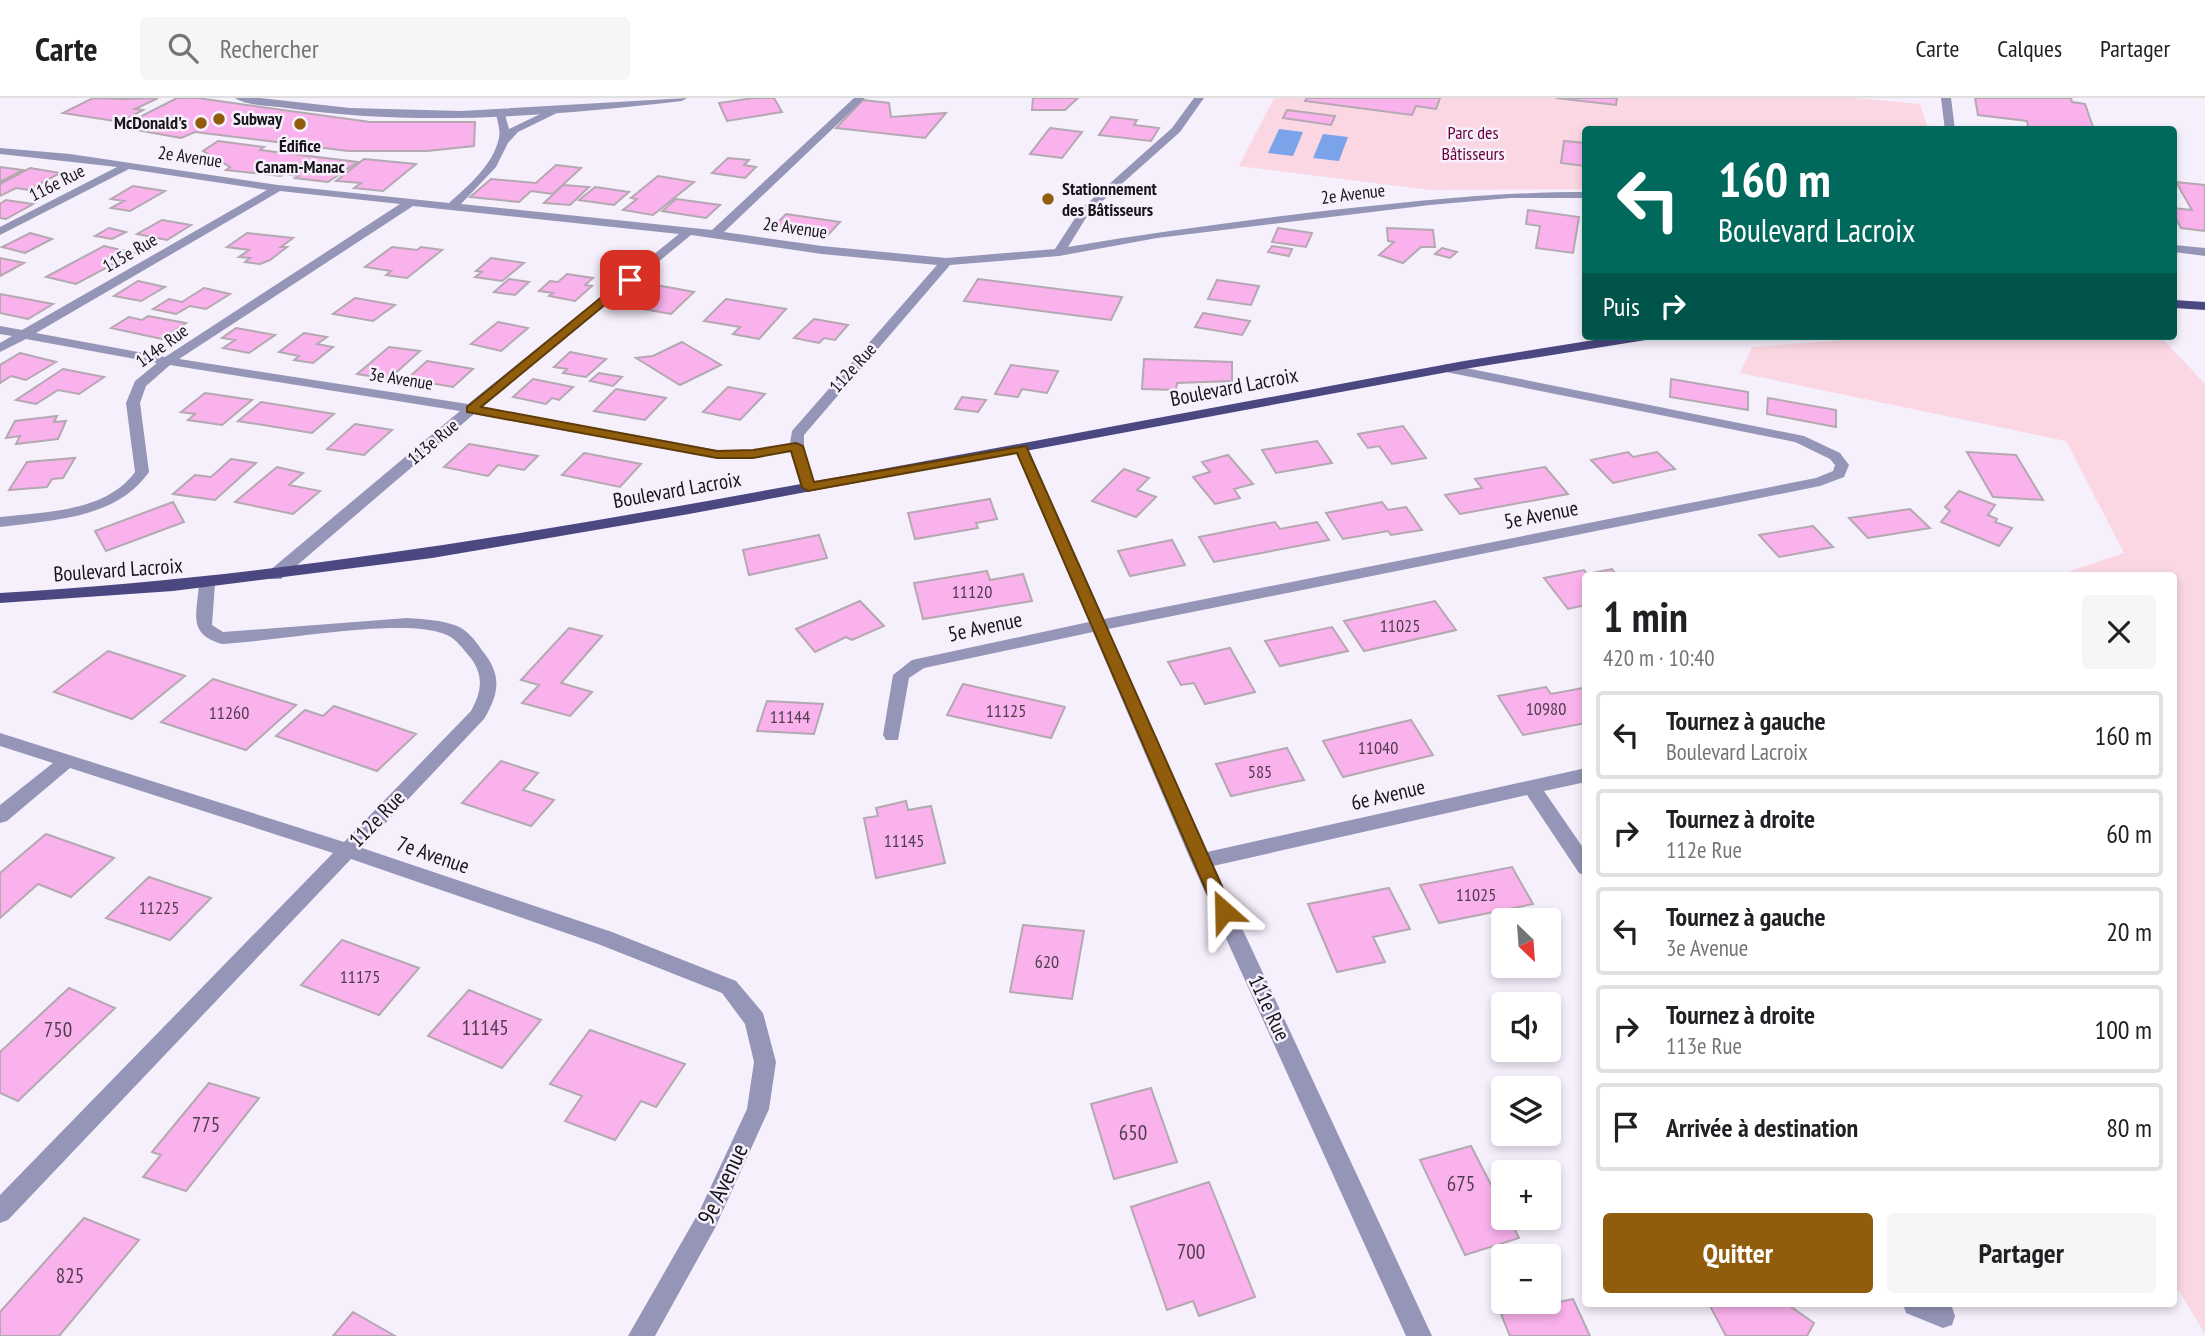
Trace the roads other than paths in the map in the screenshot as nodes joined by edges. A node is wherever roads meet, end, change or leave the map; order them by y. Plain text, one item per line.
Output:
1 (240, 98) edge
2 (682, 98) edge
3 (860, 98) edge
4 (1199, 98) edge
5 (1946, 98) edge
6 (557, 110) junction
7 (500, 113) junction
8 (1950, 126) edge
9 (502, 143) junction
10 (0, 150) edge
11 (129, 165) junction
12 (278, 188) junction
13 (1582, 195) edge
14 (413, 201) junction
15 (453, 205) junction
16 (689, 231) junction
17 (0, 232) edge
18 (715, 234) junction
19 (2177, 250) edge
20 (1059, 252) junction
21 (2205, 254) edge
22 (946, 262) junction
23 (2177, 304) edge
24 (2205, 305) edge
25 (0, 330) edge
26 (23, 335) junction
27 (1616, 340) edge
28 (0, 348) edge
29 (167, 361) junction
30 (1446, 368) junction
31 (471, 409) junction
32 (796, 446) junction
33 (1021, 448) junction
34 (808, 487) junction
35 (0, 522) edge
36 (275, 575) junction
37 (207, 584) junction
38 (0, 598) edge
39 (1098, 624) junction
40 (892, 735) dead end
41 (0, 739) edge
42 (68, 759) junction
43 (1582, 776) edge
44 (1531, 787) junction
45 (0, 816) edge
46 (347, 850) junction
47 (1201, 861) junction
48 (1582, 863) edge
49 (754, 1020) joint
50 (0, 1212) edge
51 (1922, 1307) edge
52 (1944, 1316) dead end
53 (641, 1336) edge
54 (1419, 1336) edge

1 - 7 street
2 - 6 street
3 - 18 street
4 - 20 street
5 - 8 street
6 - 7 street
6 - 9 street
7 - 9 street
9 - 15 street
10 - 11 street, 2e Avenue
11 - 12 street, 2e Avenue
11 - 17 street, 116e Rue
12 - 14 street, 2e Avenue
12 - 26 street, 115e Rue
13 - 20 street, 2e Avenue
14 - 15 street, 2e Avenue
14 - 29 street, 114e Rue
15 - 16 street, 2e Avenue
16 - 18 street, 2e Avenue
16 - 31 street, 113e Rue
18 - 22 street, 2e Avenue
19 - 21 street
20 - 22 street, 2e Avenue
22 - 32 street, 112e Rue
23 - 24 main road
25 - 26 street, 3e Avenue
26 - 28 street, 115e Rue
26 - 29 street, 3e Avenue
27 - 30 main road, Boulevard Lacroix
29 - 31 street, 3e Avenue
29 - 35 street, 114e Rue
30 - 33 main road, Boulevard Lacroix
30 - 39 street, 5e Avenue
31 - 32 street, 3e Avenue
31 - 36 street, 113e Rue
32 - 34 street
33 - 34 main road, Boulevard Lacroix
33 - 39 street, 111e Rue
34 - 36 main road, Boulevard Lacroix
36 - 37 main road, Boulevard Lacroix
37 - 38 main road, Boulevard Lacroix
37 - 46 street, 112e Rue
39 - 40 street, 5e Avenue
39 - 47 street, 111e Rue
41 - 42 street, 7e Avenue
42 - 45 street
42 - 46 street, 7e Avenue
43 - 44 street, 6e Avenue
44 - 47 street, 6e Avenue
44 - 48 street
46 - 49 street, 7e Avenue
46 - 50 street, 112e Rue
47 - 54 street, 111e Rue
49 - 53 street, 9e Avenue
51 - 52 street

